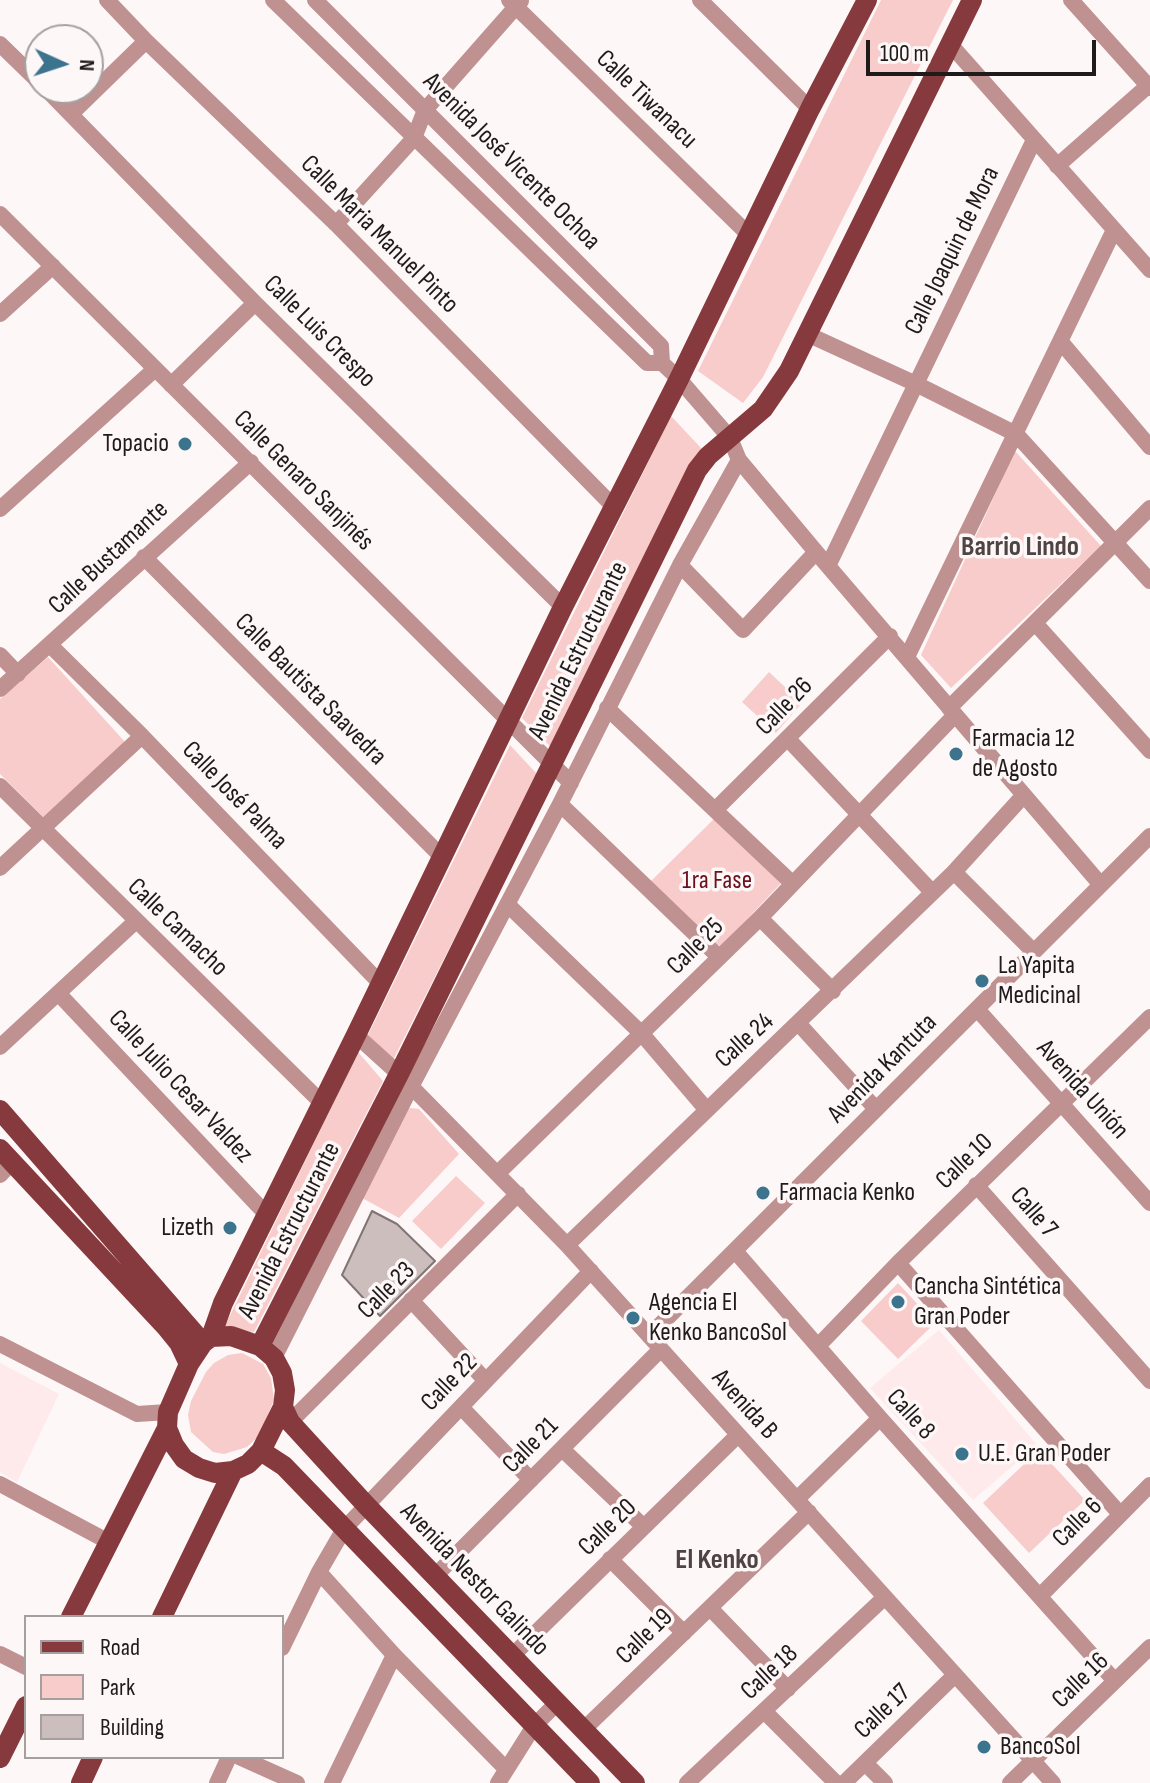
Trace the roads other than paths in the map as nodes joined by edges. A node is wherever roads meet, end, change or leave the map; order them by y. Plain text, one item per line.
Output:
1 (107, 0) edge
2 (273, 0) edge
3 (315, 0) edge
4 (700, 0) edge
5 (867, 0) edge
6 (972, 0) edge
7 (1071, 0) edge
8 (516, 2) edge
9 (146, 41) junction
10 (950, 44) junction
11 (1, 46) edge
12 (24, 68) edge
13 (1149, 86) edge
14 (61, 104) edge
15 (810, 109) junction
16 (425, 110) junction
17 (71, 114) junction
18 (414, 138) junction
19 (1034, 140) junction
20 (1057, 166) junction
21 (0, 214) edge
22 (336, 224) junction
23 (1114, 230) junction
24 (749, 235) junction
25 (53, 266) junction
26 (1150, 270) edge
27 (255, 303) junction
28 (0, 314) edge
29 (807, 334) junction
30 (1061, 342) junction
31 (662, 363) junction
32 (155, 369) junction
33 (679, 379) junction
34 (914, 383) junction
35 (171, 385) junction
36 (1016, 434) junction
37 (730, 438) junction
38 (1150, 447) edge
39 (739, 460) junction
40 (251, 462) junction
41 (614, 507) junction
42 (1150, 508) edge
43 (0, 509) edge
44 (1115, 543) junction
45 (816, 552) junction
46 (144, 557) junction
47 (680, 565) junction
48 (828, 566) junction
49 (1150, 581) edge
50 (563, 607) junction
51 (1035, 623) junction
52 (890, 636) junction
53 (50, 645) junction
54 (0, 655) edge
55 (907, 657) junction
56 (18, 674) junction
57 (0, 689) edge
58 (607, 708) junction
59 (952, 712) junction
60 (507, 721) junction
61 (142, 736) junction
62 (788, 739) junction
63 (1150, 751) edge
64 (552, 766) junction
65 (571, 783) junction
66 (0, 786) edge
67 (1024, 795) junction
68 (560, 804) junction
69 (715, 810) junction
70 (859, 813) junction
71 (41, 829) junction
72 (1150, 836) edge
73 (442, 857) junction
74 (0, 868) edge
75 (954, 872) junction
76 (792, 883) junction
77 (1101, 885) junction
78 (932, 892) junction
79 (508, 905) junction
80 (760, 918) junction
81 (136, 921) junction
82 (1034, 952) junction
83 (719, 957) junction
84 (380, 983) junction
85 (833, 991) junction
86 (58, 993) junction
87 (977, 1009) junction
88 (1150, 1017) edge
89 (799, 1024) junction
90 (642, 1034) junction
91 (356, 1035) junction
92 (0, 1047) edge
93 (405, 1080) junction
94 (1061, 1102) junction
95 (322, 1103) junction
96 (706, 1109) junction
97 (876, 1109) junction
98 (0, 1110) edge
99 (4, 1162) edge
100 (498, 1173) junction
101 (976, 1185) junction
102 (518, 1194) junction
103 (1148, 1196) edge
104 (267, 1215) junction
105 (567, 1245) junction
106 (735, 1251) junction
107 (898, 1263) junction
108 (591, 1271) junction
109 (411, 1300) junction
110 (649, 1336) junction
111 (207, 1340) junction
112 (0, 1344) edge
113 (818, 1346) junction
114 (661, 1349) junction
115 (267, 1352) junction
116 (189, 1364) junction
117 (486, 1381) junction
118 (1150, 1381) edge
119 (461, 1407) junction
120 (286, 1414) junction
121 (880, 1418) junction
122 (168, 1420) junction
123 (738, 1435) junction
124 (562, 1449) junction
125 (261, 1451) junction
126 (233, 1471) junction
127 (531, 1480) junction
128 (0, 1484) edge
129 (1150, 1485) edge
130 (797, 1499) junction
131 (366, 1505) junction
132 (809, 1512) junction
133 (1120, 1514) junction
134 (644, 1527) junction
135 (344, 1529) junction
136 (109, 1542) junction
137 (610, 1559) junction
138 (319, 1572) junction
139 (435, 1576) junction
140 (1040, 1596) junction
141 (885, 1597) junction
142 (710, 1608) junction
143 (72, 1615) edge
144 (163, 1615) edge
145 (684, 1633) junction
146 (284, 1644) edge
147 (1150, 1647) edge
148 (0, 1654) edge
149 (394, 1655) junction
150 (512, 1656) junction
151 (24, 1666) edge
152 (955, 1675) junction
153 (1115, 1681) junction
154 (788, 1689) junction
155 (557, 1703) junction
156 (24, 1710) edge
157 (764, 1711) junction
158 (534, 1726) junction
159 (583, 1730) junction
160 (0, 1758) edge
161 (92, 1759) edge
162 (228, 1759) edge
163 (243, 1759) edge
164 (1033, 1761) junction
165 (865, 1763) junction
166 (502, 1776) edge
167 (81, 1783) edge
168 (217, 1783) edge
169 (297, 1783) edge
170 (332, 1783) edge
171 (590, 1783) edge
172 (635, 1783) edge
173 (687, 1783) edge
174 (836, 1783) edge
175 (844, 1783) edge
176 (885, 1783) edge
177 (1010, 1783) edge
178 (1053, 1783) edge

1 - 9 street, Calle Maria Manuel Pinto
2 - 18 street
3 - 16 street, Avenida José Vicente Ochoa
4 - 15 street
5 - 15 main road, Avenida Estructurante
6 - 10 main road, Avenida Estructurante
7 - 13 street
8 - 16 street
8 - 24 street, Calle Tiwanacu
9 - 17 street
9 - 22 street, Calle Maria Manuel Pinto
10 - 19 street
10 - 29 main road, Avenida Estructurante
11 - 12 street
13 - 20 street
14 - 17 street, Calle Luis Crespo
15 - 24 main road, Avenida Estructurante
16 - 18 street
16 - 31 street, Avenida José Vicente Ochoa
17 - 27 street, Calle Luis Crespo
18 - 22 street
18 - 31 street
19 - 20 street
19 - 34 street, Calle Joaquin de Mora
20 - 23 street
21 - 25 street, Calle Genaro Sanjinés
22 - 41 street, Calle Maria Manuel Pinto
23 - 26 street
23 - 30 street
24 - 33 main road, Avenida Estructurante
25 - 28 street
25 - 32 street, Calle Genaro Sanjinés
27 - 35 street
27 - 50 street, Calle Luis Crespo
29 - 34 street
29 - 37 main road, Avenida Estructurante
30 - 36 street
30 - 38 street
31 - 33 street
32 - 35 street, Calle Genaro Sanjinés
32 - 43 street
33 - 37 street
33 - 41 main road, Avenida Estructurante
34 - 36 street
34 - 48 street, Calle Joaquin de Mora
35 - 40 street, Calle Genaro Sanjinés
36 - 44 street
36 - 55 street
37 - 39 street
37 - 64 main road, Avenida Estructurante
39 - 45 street
39 - 47 street, Avenida Estructurante
40 - 46 street, Calle Bustamante
40 - 60 street, Calle Genaro Sanjinés
41 - 50 main road, Avenida Estructurante
42 - 44 street, Calle 25
44 - 49 street
44 - 51 street, Calle 25
45 - 47 street
45 - 48 street
46 - 53 street, Calle Bustamante
46 - 73 street, Calle Bautista Saavedra
47 - 58 street, Avenida Estructurante
48 - 52 street
50 - 60 main road, Avenida Estructurante
51 - 59 street, Calle 25
51 - 63 street
52 - 55 street
52 - 62 street, Calle 26
53 - 56 street, Calle Bustamante
53 - 61 street, Calle José Palma
54 - 56 street
55 - 59 street
56 - 57 street, Calle Bustamante
58 - 65 street, Avenida Estructurante
58 - 69 street
59 - 67 street
59 - 70 street, Calle 25
60 - 64 street, Calle Genaro Sanjinés
60 - 73 main road, Avenida Estructurante
61 - 71 street
61 - 84 street, Calle José Palma
62 - 69 street, Calle 26
62 - 70 street
64 - 65 street, Calle Genaro Sanjinés
64 - 93 main road, Avenida Estructurante
65 - 68 street, Avenida Estructurante
66 - 71 street, Calle Camacho
67 - 75 street, Calle 24
67 - 77 street
68 - 79 street, Avenida Estructurante
68 - 83 street
69 - 76 street
70 - 76 street, Calle 25
70 - 78 street
71 - 74 street
71 - 81 street, Calle Camacho
72 - 77 street, Avenida Kantuta
73 - 84 main road, Avenida Estructurante
75 - 78 street, Calle 24
75 - 82 street
76 - 80 street, Calle 25
77 - 82 street, Avenida Kantuta
78 - 85 street, Calle 24
79 - 90 street
79 - 93 street, Avenida Estructurante
80 - 83 street, Calle 25
80 - 85 street
81 - 86 street
81 - 95 street, Calle Camacho
82 - 87 street, Avenida Kantuta
83 - 90 street, Calle 25
84 - 91 main road, Avenida Estructurante
85 - 89 street, Calle 24
86 - 92 street
86 - 104 street, Calle Julio Cesar Valdez
87 - 94 street, Avenida Unión
87 - 97 street, Avenida Kantuta
88 - 94 street, Calle 10
89 - 96 street, Calle 24
89 - 97 street
90 - 96 street
90 - 100 street, Calle 25
91 - 93 street, Avenida B
91 - 95 main road, Avenida Estructurante
93 - 100 street, Avenida B
93 - 115 main road, Avenida Estructurante
94 - 101 street, Calle 10
94 - 103 street, Avenida Unión
95 - 104 main road, Avenida Estructurante
96 - 105 street, Calle 24
97 - 106 street, Avenida Kantuta
98 - 111 main road
99 - 116 main road
100 - 102 street, Avenida B
101 - 107 street, Calle 10
101 - 118 street, Calle 7
102 - 105 street, Avenida B
102 - 109 street, Calle 23
104 - 111 main road, Avenida Estructurante
105 - 108 street, Avenida B
106 - 110 street, Avenida Kantuta
106 - 113 street, Calle 8
107 - 113 street, Calle 10
107 - 133 street
108 - 110 street, Avenida B
108 - 117 street, Calle 22
109 - 117 street
109 - 120 street, Calle 23
110 - 114 street, Avenida B
111 - 115 main road
111 - 116 main road
112 - 122 street
113 - 121 street, Calle 8
114 - 123 street, Avenida B
114 - 124 street, Calle 21
115 - 120 main road
116 - 122 main road
117 - 119 street, Calle 22
119 - 127 street
119 - 131 street, Calle 22
120 - 125 main road
120 - 131 main road, Avenida Nestor Galindo
121 - 130 street
121 - 140 street, Calle 8
122 - 126 main road
122 - 136 main road
123 - 130 street, Avenida B
123 - 134 street, Calle 20
124 - 127 street, Calle 21
124 - 134 street
125 - 126 main road
125 - 135 main road
126 - 144 main road
127 - 139 street, Calle 21
128 - 136 street
129 - 133 street, Calle 6
130 - 132 street, Avenida B
131 - 135 street, Calle 22
131 - 139 main road, Avenida Nestor Galindo
132 - 141 street, Avenida B
132 - 142 street, Calle 19
133 - 140 street, Calle 6
134 - 137 street, Calle 20
135 - 138 street, Calle 22
135 - 158 main road
136 - 143 main road
137 - 145 street
137 - 150 street, Calle 20
138 - 146 street, Calle 22
138 - 149 street
139 - 150 main road, Avenida Nestor Galindo
140 - 153 street, Calle 8
141 - 152 street, Avenida B
141 - 154 street, Calle 18
142 - 145 street, Calle 19
142 - 154 street
145 - 159 street, Calle 19
147 - 153 street, Calle 16
148 - 151 street
149 - 166 street
149 - 170 street
150 - 155 main road, Avenida Nestor Galindo
152 - 164 street, Avenida B
152 - 165 street, Calle 17
153 - 164 street, Calle 16
154 - 157 street, Calle 18
155 - 158 street
155 - 159 main road, Avenida Nestor Galindo
156 - 160 main road
157 - 173 street, Calle 18
157 - 174 street
158 - 166 street
158 - 171 main road
159 - 172 main road, Avenida Nestor Galindo
161 - 167 main road
162 - 168 street
163 - 169 street
164 - 177 street, Calle 16
164 - 178 street, Avenida B
165 - 175 street, Calle 17
165 - 176 street

